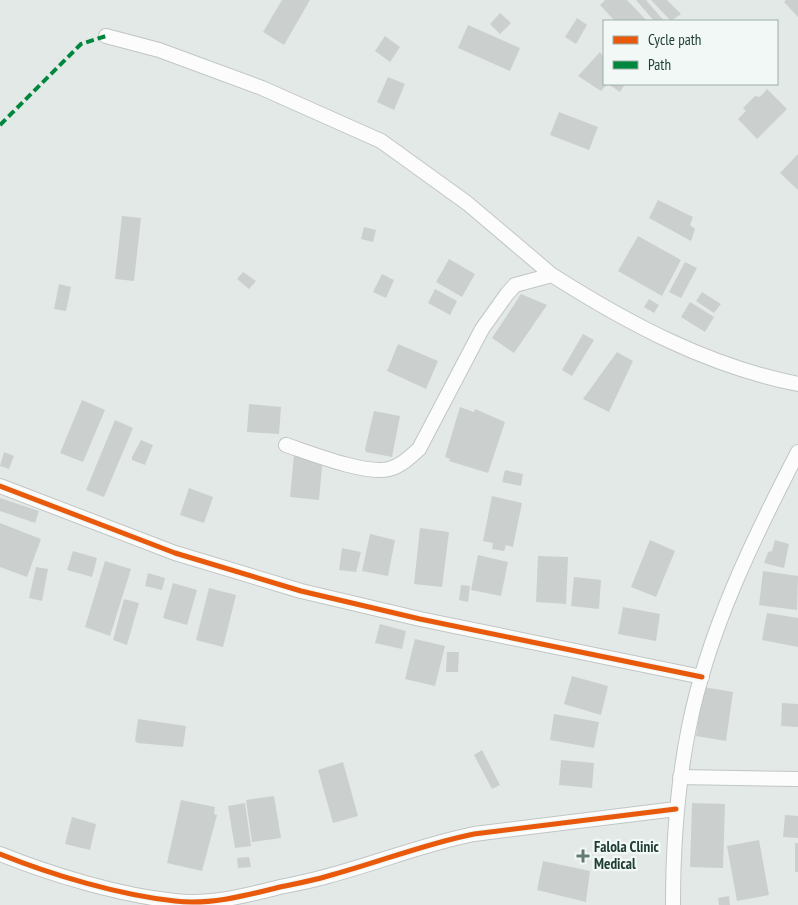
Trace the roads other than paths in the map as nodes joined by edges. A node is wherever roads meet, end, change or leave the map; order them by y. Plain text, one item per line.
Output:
1 (106, 36) dead end
2 (552, 275) junction
3 (798, 384) edge
4 (286, 445) dead end
5 (798, 452) edge
6 (0, 486) edge
7 (702, 677) junction
8 (680, 778) junction
9 (798, 779) edge
10 (676, 809) junction
11 (0, 854) edge
12 (673, 905) edge

1 - 2 street
2 - 3 street
2 - 4 street
5 - 7 street
6 - 7 street
7 - 8 street
8 - 9 street
8 - 10 street
10 - 11 street
10 - 12 street

